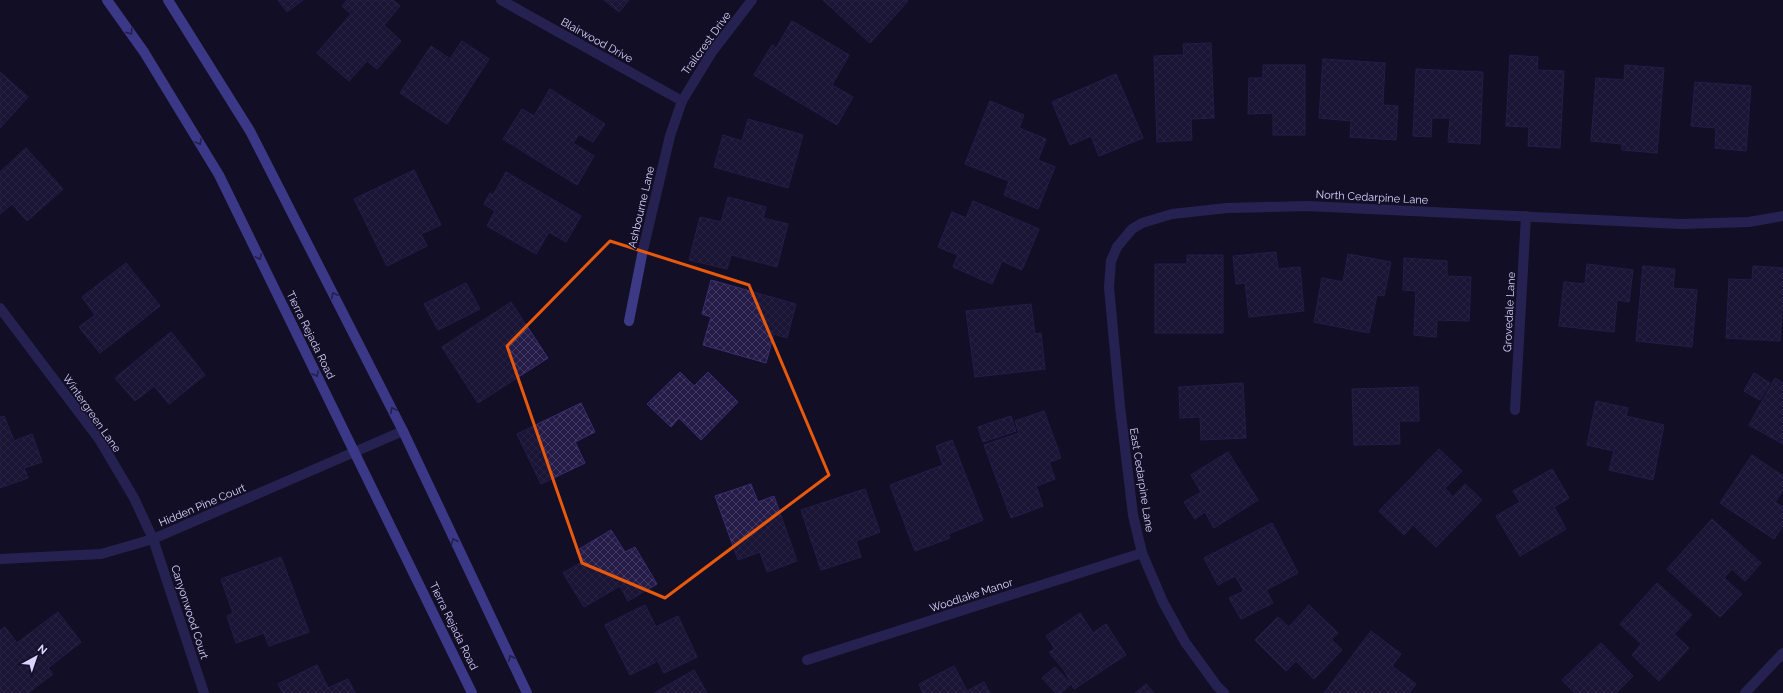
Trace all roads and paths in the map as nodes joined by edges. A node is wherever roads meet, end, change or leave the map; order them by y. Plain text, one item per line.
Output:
1 (107, 0) edge
2 (168, 0) edge
3 (501, 0) edge
4 (752, 0) edge
5 (682, 101) junction
6 (1526, 216) junction
7 (1783, 216) edge
8 (0, 308) edge
9 (629, 321) dead end
10 (1118, 391) joint
11 (1515, 410) dead end
12 (404, 432) junction
13 (354, 451) junction
14 (153, 539) junction
15 (1142, 553) junction
16 (0, 559) edge
17 (1783, 654) edge
18 (807, 660) dead end
19 (204, 693) edge
20 (472, 693) edge
21 (527, 693) edge
22 (1224, 693) edge
23 (1745, 693) edge

1 -> 13 main road, Tierra Rejada Road
12 -> 2 main road
3 - 5 street, Blairwood Drive
4 - 5 street, Trailcrest Drive
5 - 9 street, Ashbourne Lane
6 - 7 street, North Cedarpine Lane
6 - 10 street, North Cedarpine Lane
6 - 11 street, Grovedale Lane
8 - 14 street, Wintergreen Lane
10 - 15 street, East Cedarpine Lane
12 - 13 street, Hidden Pine Court
21 -> 12 main road
13 - 14 street, Hidden Pine Court
13 - 20 main road, Tierra Rejada Road
14 - 16 street, Hidden Pine Court
14 - 19 street, Canyonwood Court
15 - 18 street, Woodlake Manor
15 - 22 street, East Cedarpine Lane
17 - 23 street

